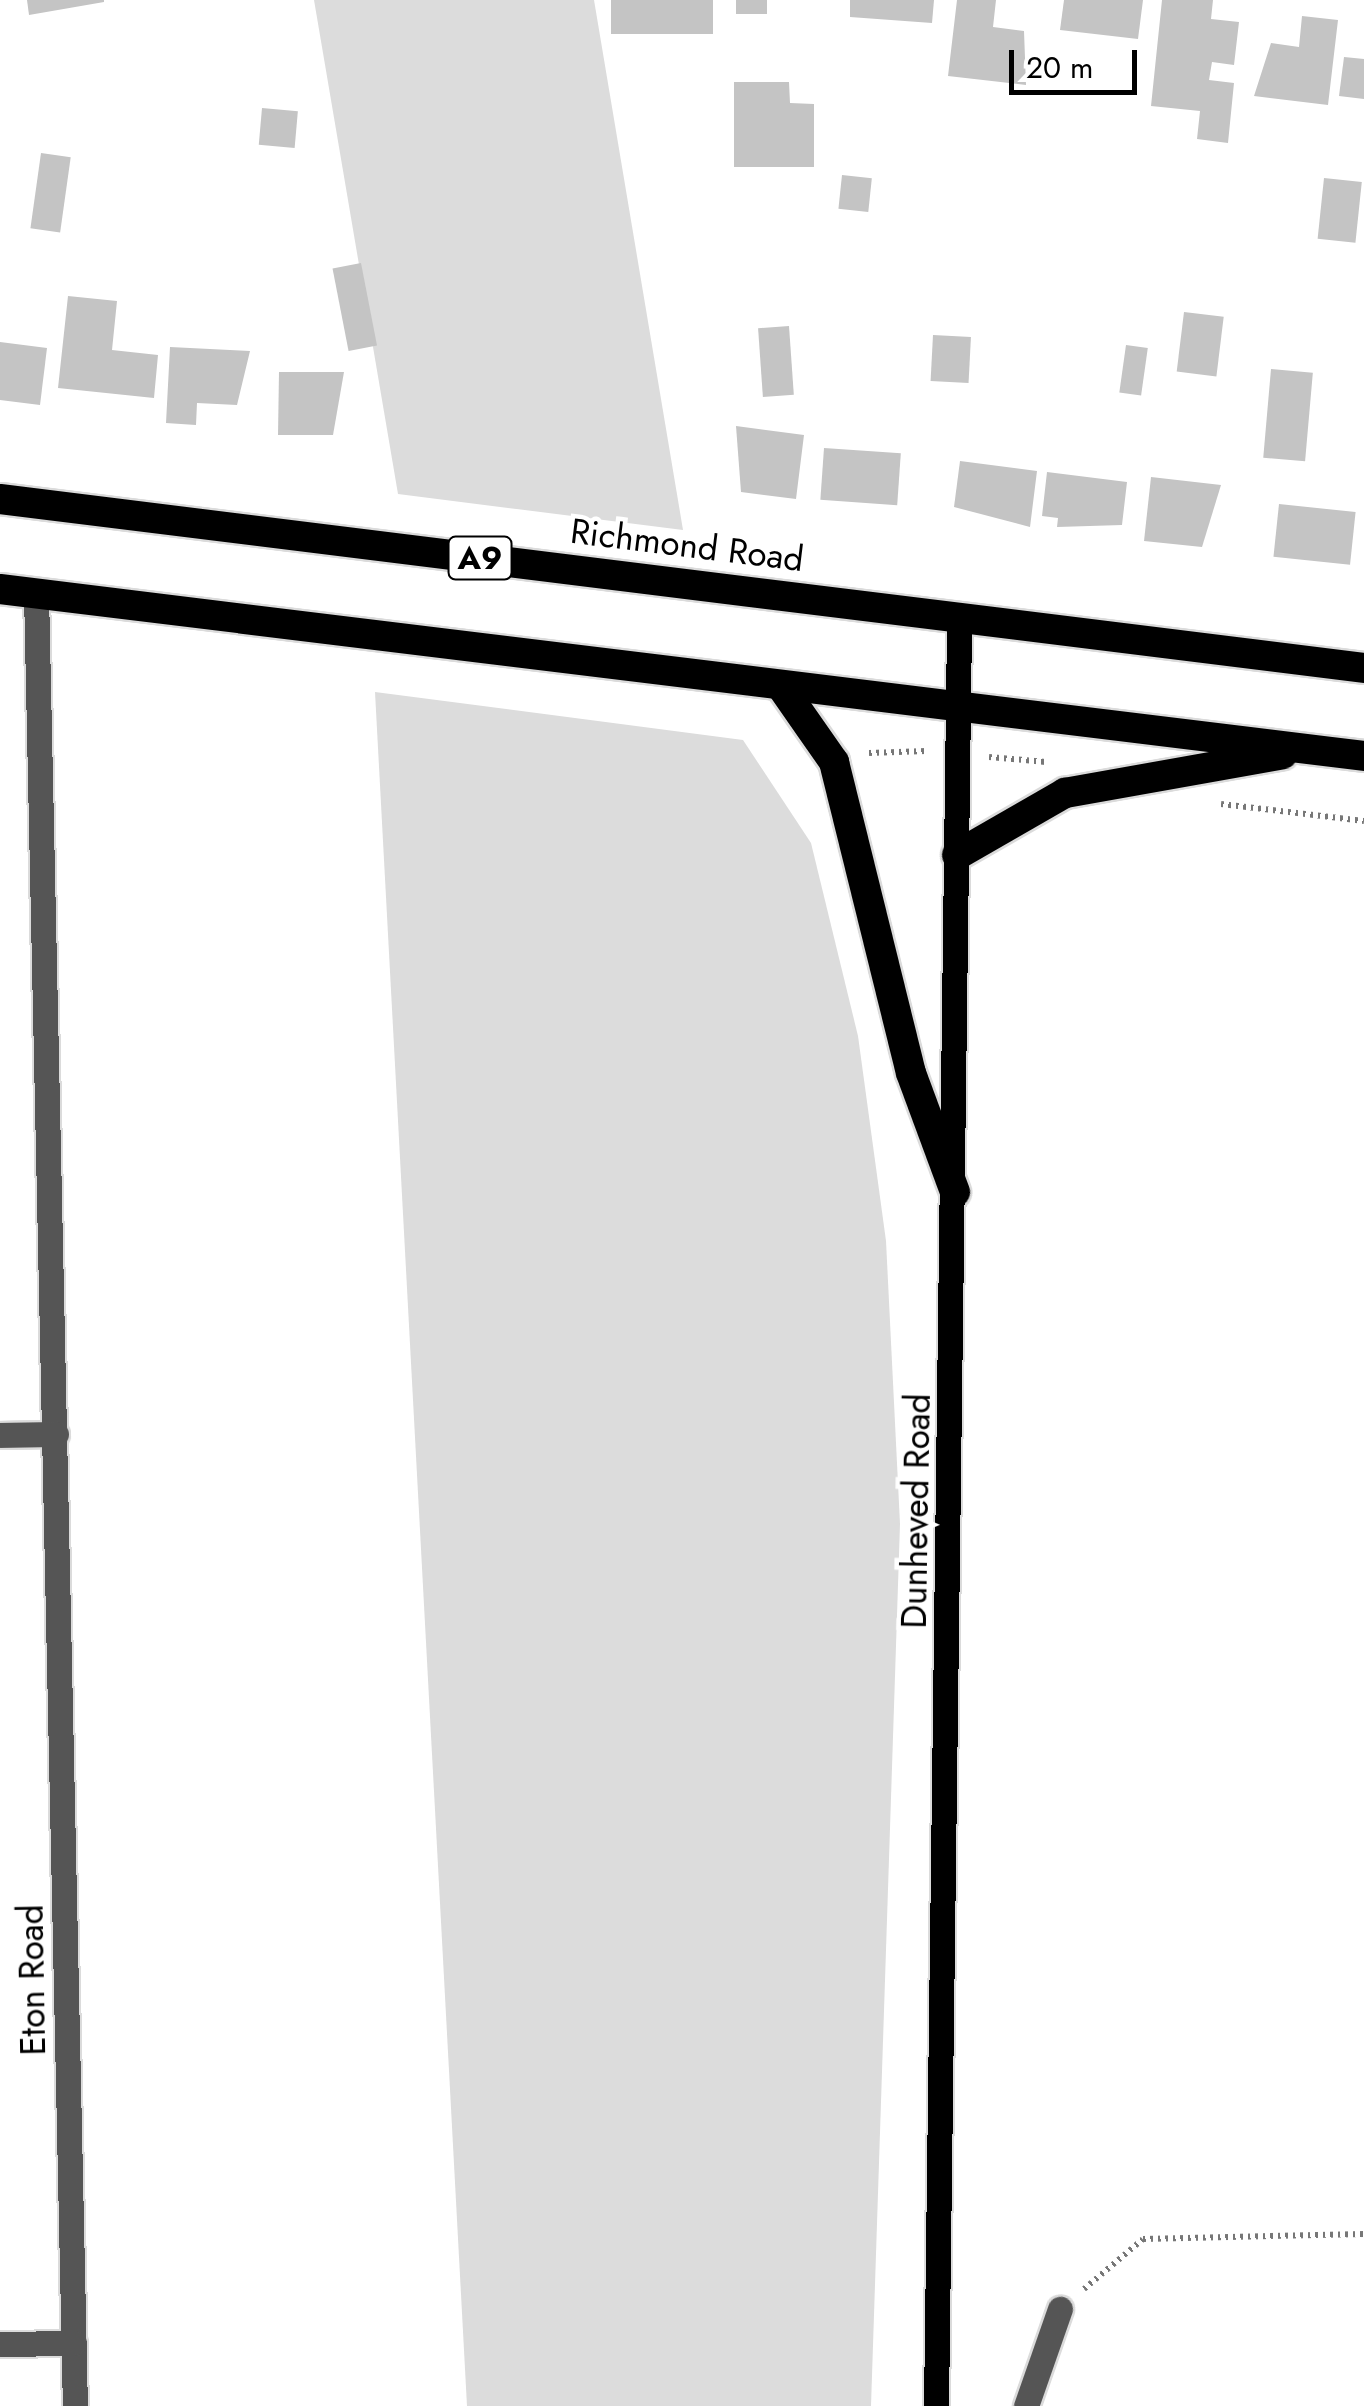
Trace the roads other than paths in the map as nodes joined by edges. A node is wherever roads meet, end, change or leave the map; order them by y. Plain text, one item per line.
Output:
1 (0, 498) edge
2 (0, 589) edge
3 (36, 593) junction
4 (959, 617) junction
5 (1364, 668) edge
6 (781, 686) junction
7 (958, 706) junction
8 (1305, 749) junction
9 (1364, 756) edge
10 (958, 855) junction
11 (955, 1192) junction
12 (56, 1434) junction
13 (0, 1435) edge
14 (1060, 2309) road end
15 (74, 2343) junction
16 (0, 2344) edge
17 (75, 2406) edge
18 (936, 2406) edge
19 (1026, 2406) edge

1 - 4 highway, Richmond Road / A9
2 - 3 highway
3 - 6 highway
3 - 12 street, Eton Road
4 - 5 highway, Richmond Road / A9
4 - 7 main road, Dunheved Road
6 - 7 highway
6 - 11 highway
7 - 8 highway
7 - 10 main road, Dunheved Road
8 - 9 highway
8 - 10 highway
10 - 11 main road, Dunheved Road
11 - 18 main road, Dunheved Road
12 - 13 street
12 - 15 street, Eton Road
14 - 19 street
15 - 16 street
15 - 17 street, Eton Road

